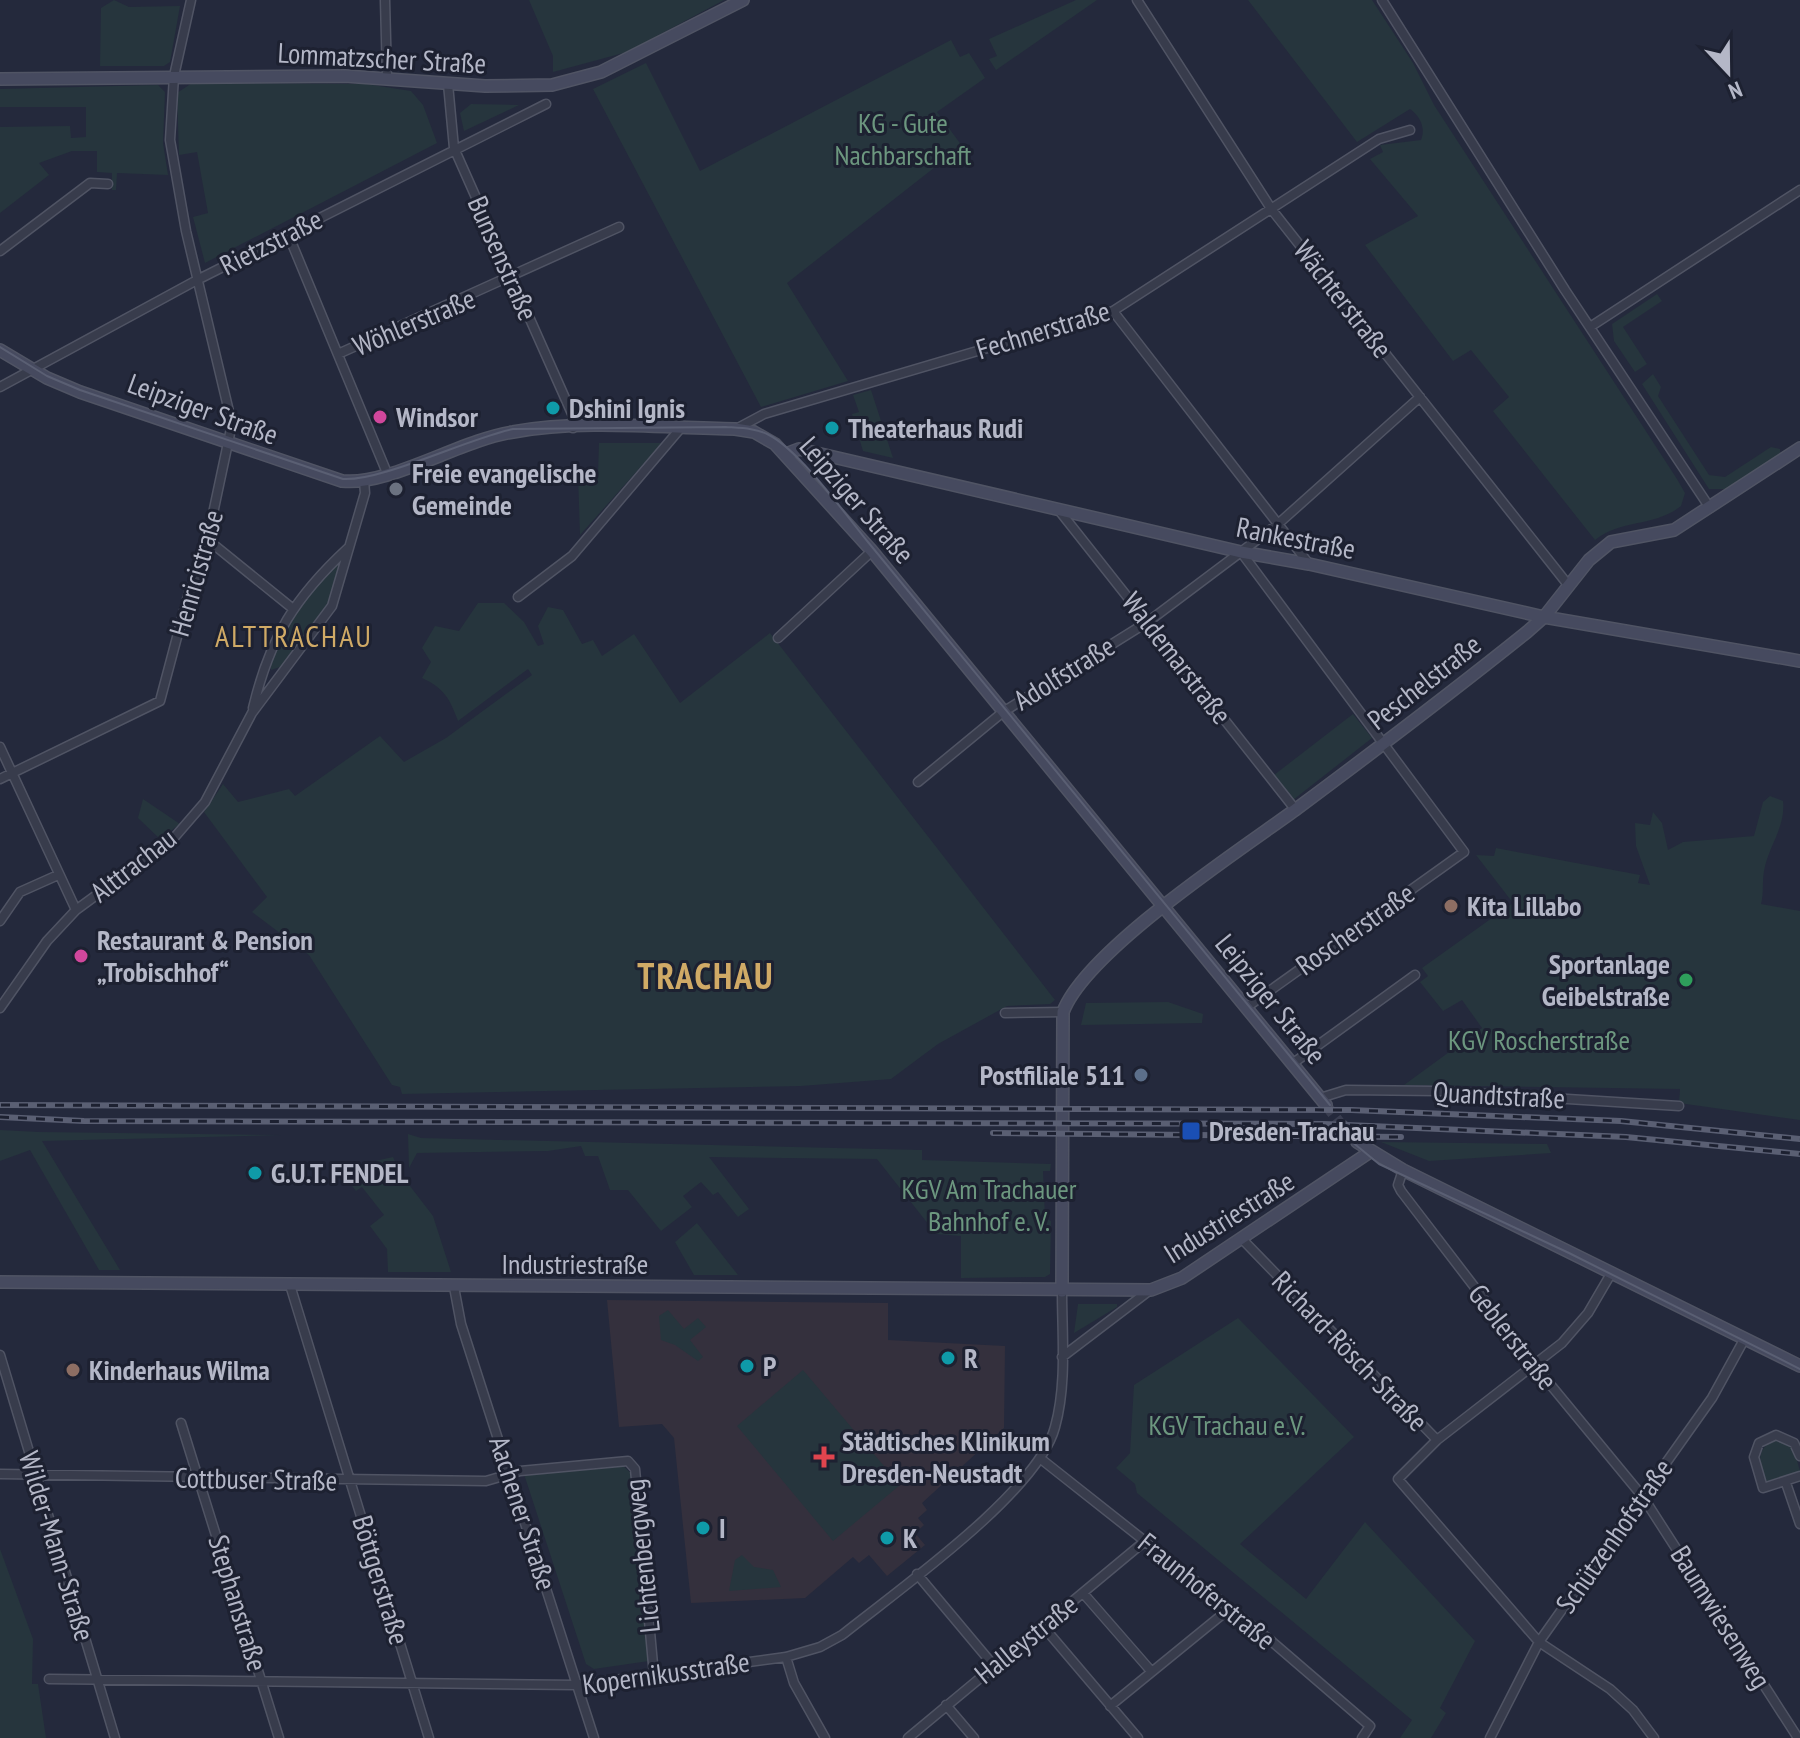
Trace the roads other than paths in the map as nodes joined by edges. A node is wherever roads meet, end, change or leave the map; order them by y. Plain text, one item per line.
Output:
1 (191, 0) edge
2 (385, 0) edge
3 (743, 0) edge
4 (1137, 0) edge
5 (1382, 0) edge
6 (174, 76) junction
7 (387, 77) junction
8 (0, 79) edge
9 (448, 84) junction
10 (546, 104) dead end
11 (1410, 130) dead end
12 (454, 148) junction
13 (108, 184) dead end
14 (1800, 190) edge
15 (1272, 210) junction
16 (619, 227) dead end
17 (288, 234) junction
18 (0, 251) edge
19 (511, 279) junction
20 (197, 280) junction
21 (1113, 311) junction
22 (1590, 327) junction
23 (0, 350) edge
24 (338, 354) junction
25 (34, 371) junction
26 (0, 387) edge
27 (1420, 397) junction
28 (573, 428) junction
29 (680, 429) junction
30 (735, 429) junction
31 (229, 444) junction
32 (1800, 448) edge
33 (786, 454) junction
34 (387, 473) junction
35 (364, 481) junction
36 (1057, 508) junction
37 (1710, 508) junction
38 (1278, 524) junction
39 (208, 540) junction
40 (351, 545) junction
41 (872, 551) junction
42 (1241, 552) junction
43 (1309, 564) junction
44 (1569, 586) junction
45 (518, 597) dead end
46 (292, 608) junction
47 (1544, 617) junction
48 (1149, 621) junction
49 (778, 638) dead end
50 (1800, 661) edge
51 (1004, 711) junction
52 (252, 713) junction
53 (1384, 743) junction
54 (0, 747) edge
55 (12, 773) junction
56 (0, 779) edge
57 (918, 782) dead end
58 (1295, 809) junction
59 (58, 875) junction
60 (1165, 906) junction
61 (76, 910) junction
62 (0, 921) edge
63 (1415, 975) dead end
64 (1247, 1007) junction
65 (0, 1008) edge
66 (1063, 1012) junction
67 (1005, 1013) dead end
68 (1292, 1064) junction
69 (1323, 1101) joint
70 (1679, 1106) dead end
71 (1357, 1142) dead end
72 (1370, 1152) junction
73 (1403, 1170) junction
74 (1242, 1239) junction
75 (1612, 1272) junction
76 (0, 1282) edge
77 (290, 1285) junction
78 (454, 1287) junction
79 (1151, 1290) junction
80 (1062, 1291) junction
81 (1745, 1338) junction
82 (0, 1355) edge
83 (1062, 1357) junction
84 (1535, 1366) junction
85 (1800, 1366) edge
86 (181, 1423) dead end
87 (1437, 1440) junction
88 (1800, 1456) edge
89 (1041, 1459) junction
90 (0, 1474) edge
91 (511, 1474) junction
92 (36, 1476) junction
93 (1800, 1476) edge
94 (199, 1479) junction
95 (350, 1480) junction
96 (1786, 1483) junction
97 (1643, 1497) junction
98 (1800, 1524) edge
99 (1145, 1541) junction
100 (917, 1574) junction
101 (1083, 1593) junction
102 (1229, 1609) junction
103 (1042, 1625) junction
104 (1539, 1642) junction
105 (786, 1657) junction
106 (994, 1666) junction
107 (1151, 1671) junction
108 (654, 1675) junction
109 (49, 1679) dead end
110 (98, 1679) junction
111 (262, 1682) junction
112 (412, 1683) junction
113 (577, 1685) junction
114 (946, 1705) junction
115 (1110, 1706) junction
116 (115, 1738) edge
117 (279, 1738) edge
118 (429, 1738) edge
119 (594, 1738) edge
120 (825, 1738) edge
121 (908, 1738) edge
122 (974, 1738) edge
123 (1138, 1738) edge
124 (1362, 1738) edge
125 (1490, 1738) edge
126 (1654, 1738) edge
127 (1798, 1738) edge

1 - 6 street, Henricistraße
2 - 7 street
3 - 9 street, Lommatzscher Straße
4 - 15 street, Wächterstraße
5 - 22 street
6 - 7 street, Lommatzscher Straße
6 - 8 street, Lommatzscher Straße
6 - 20 street, Henricistraße
7 - 9 street, Lommatzscher Straße
9 - 12 street, Bunsenstraße
10 - 12 street, Rietzstraße
11 - 15 street, Fechnerstraße
12 - 17 street, Rietzstraße
12 - 19 street, Bunsenstraße
13 - 18 street
14 - 22 street
15 - 21 street, Fechnerstraße
15 - 27 street, Wächterstraße
16 - 19 street, Wöhlerstraße
17 - 20 street, Rietzstraße
17 - 24 street
19 - 24 street, Wöhlerstraße
19 - 28 street, Bunsenstraße
20 - 25 street, Rietzstraße
20 - 31 street, Henricistraße
21 - 30 street, Fechnerstraße
21 - 38 street
22 - 37 street
23 - 25 street, Leipziger Straße
24 - 34 street
25 - 26 street, Rietzstraße
25 - 31 street, Leipziger Straße
27 - 38 street, Adolfstraße
27 - 44 street, Wächterstraße
28 - 29 street, Leipziger Straße
28 - 34 street, Leipziger Straße
29 - 30 street, Leipziger Straße
29 - 45 street
30 - 33 street, Leipziger Straße
31 - 35 street, Leipziger Straße
31 - 39 street, Henricistraße
32 - 37 street, Peschelstraße
33 - 36 street, Rankestraße
33 - 41 street, Leipziger Straße
34 - 35 street, Leipziger Straße
35 - 40 street, Alttrachau
36 - 42 street, Rankestraße
36 - 48 street, Waldemarstraße
37 - 44 street, Peschelstraße
38 - 42 street, Adolfstraße
38 - 43 street
39 - 46 street
39 - 55 street, Henricistraße
40 - 46 street, Alttrachau
40 - 52 street, Alttrachau
41 - 49 street
41 - 51 street, Leipziger Straße
42 - 43 street, Rankestraße
42 - 48 street, Adolfstraße
42 - 53 street
43 - 47 street, Rankestraße
44 - 47 street, Peschelstraße
46 - 52 street, Alttrachau
47 - 50 street, Rankestraße
47 - 53 street, Peschelstraße
48 - 51 street, Adolfstraße
48 - 58 street, Waldemarstraße
51 - 57 street, Adolfstraße
51 - 60 street, Leipziger Straße
52 - 61 street, Alttrachau
53 - 58 street, Peschelstraße
53 - 64 street, Roscherstraße
54 - 55 street
55 - 56 street
55 - 59 street
58 - 60 street, Peschelstraße
59 - 61 street
59 - 62 street
60 - 64 street, Leipziger Straße
60 - 66 street, Peschelstraße
61 - 65 street, Alttrachau
63 - 68 street
64 - 68 street, Leipziger Straße
66 - 67 street
66 - 80 street
68 - 69 street, Leipziger Straße
69 - 70 street, Quandtstraße
71 - 72 street
72 - 73 street
72 - 74 street, Industriestraße
73 - 75 street
73 - 84 street, Geblerstraße
74 - 79 street, Industriestraße
74 - 87 street, Richard-Rösch-Straße
75 - 81 street
75 - 84 street
76 - 77 street, Industriestraße
77 - 78 street, Industriestraße
77 - 95 street, Böttgerstraße
78 - 80 street, Industriestraße
78 - 91 street, Aachener Straße
79 - 80 street, Industriestraße
79 - 83 street, Industriestraße
80 - 83 street, Kopernikusstraße
81 - 85 street
81 - 97 street, Schützenhofstraße
82 - 92 street, Wilder-Mann-Straße
83 - 89 street, Kopernikusstraße
84 - 87 street
84 - 97 street, Geblerstraße
86 - 94 street, Stephanstraße
87 - 104 street, Richard-Rösch-Straße
88 - 96 street
89 - 99 street, Fraunhoferstraße
89 - 100 street, Kopernikusstraße
90 - 92 street, Cottbuser Straße
91 - 95 street, Cottbuser Straße
91 - 108 street, Lichtenbergweg
91 - 113 street, Aachener Straße
92 - 94 street, Cottbuser Straße
92 - 110 street, Wilder-Mann-Straße
93 - 96 street
94 - 95 street, Cottbuser Straße
94 - 111 street, Stephanstraße
95 - 112 street, Böttgerstraße
96 - 98 street
97 - 104 street, Schützenhofstraße
97 - 127 street, Baumwiesenweg
99 - 101 street, Halleystraße
99 - 102 street, Fraunhoferstraße
100 - 105 street, Kopernikusstraße
100 - 106 street
101 - 103 street, Halleystraße
101 - 107 street
102 - 107 street
102 - 124 street, Fraunhoferstraße
103 - 106 street, Halleystraße
103 - 115 street
104 - 125 street, Schützenhofstraße
104 - 126 street
105 - 108 street, Kopernikusstraße
105 - 120 street
106 - 114 street, Halleystraße
107 - 115 street
108 - 113 street, Kopernikusstraße
109 - 110 street, Kopernikusstraße
110 - 111 street, Kopernikusstraße
110 - 116 street, Wilder-Mann-Straße
111 - 112 street, Kopernikusstraße
111 - 117 street, Stephanstraße
112 - 113 street, Kopernikusstraße
112 - 118 street, Böttgerstraße
113 - 119 street, Aachener Straße
114 - 121 street, Halleystraße
114 - 122 street
115 - 123 street

